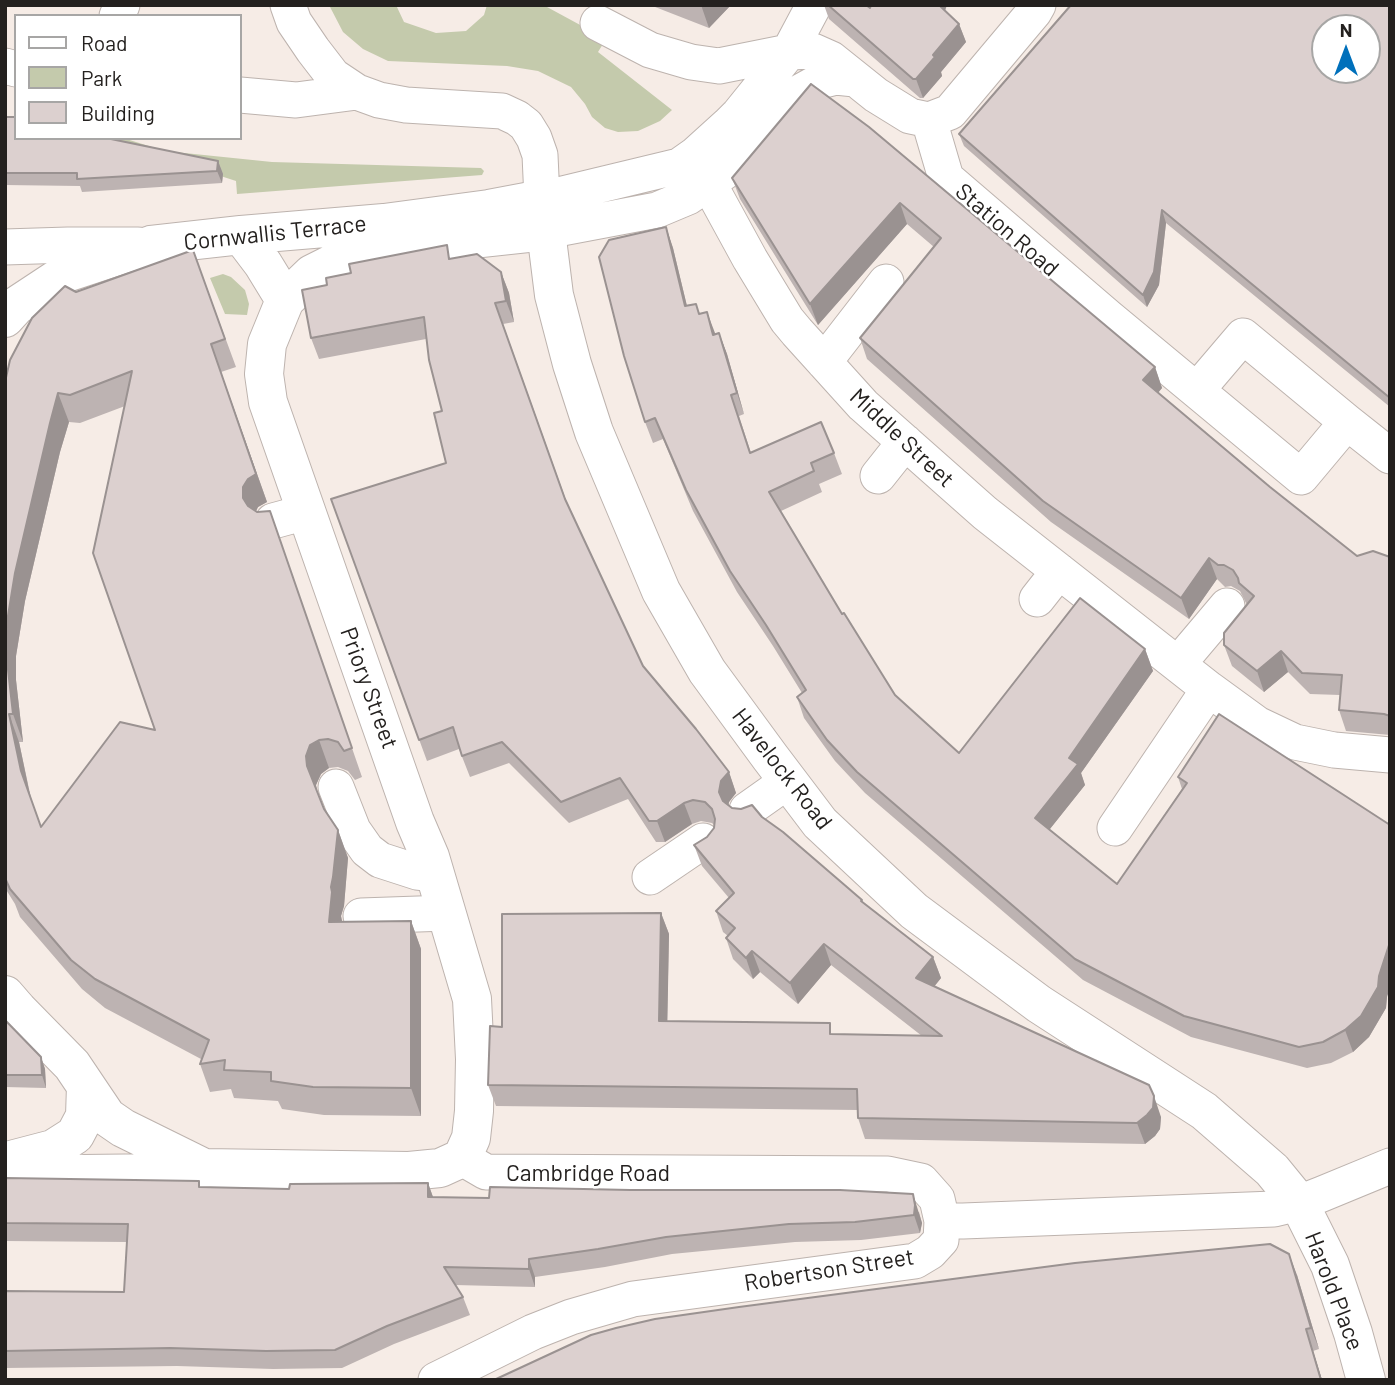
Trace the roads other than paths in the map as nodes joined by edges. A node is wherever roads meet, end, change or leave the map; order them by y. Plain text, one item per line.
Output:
1 (288, 5) edge
2 (814, 5) edge
3 (1040, 8) edge
4 (598, 23) dead end
5 (789, 52) junction
6 (719, 66) junction
7 (855, 79) junction
8 (357, 92) junction
9 (242, 95) edge
10 (754, 95) junction
11 (929, 121) junction
12 (679, 166) junction
13 (709, 184) junction
14 (544, 215) junction
15 (241, 235) junction
16 (151, 245) junction
17 (5, 247) edge
18 (887, 282) dead end
19 (285, 300) junction
20 (5, 318) edge
21 (824, 362) junction
22 (1197, 390) junction
23 (1346, 422) junction
24 (905, 442) junction
25 (1390, 456) edge
26 (878, 476) dead end
27 (1059, 571) junction
28 (1037, 599) dead end
29 (1227, 606) dead end
30 (1178, 664) junction
31 (1209, 689) junction
32 (1390, 755) edge
33 (788, 781) junction
34 (337, 787) dead end
35 (747, 810) edge
36 (1115, 828) dead end
37 (703, 841) edge
38 (435, 874) junction
39 (650, 877) dead end
40 (447, 912) junction
41 (361, 916) dead end
42 (5, 995) edge
43 (86, 1086) junction
44 (462, 1158) junction
45 (5, 1164) edge
46 (1390, 1166) edge
47 (204, 1168) junction
48 (1299, 1203) junction
49 (942, 1221) junction
50 (436, 1380) edge
51 (1366, 1380) edge

1 - 8 street
2 - 5 street
3 - 11 street
4 - 6 street
5 - 6 street
5 - 7 street
5 - 10 street
6 - 10 street
7 - 11 street
7 - 13 street
8 - 9 street
8 - 14 street
10 - 12 street
11 - 22 street, Station Road
12 - 13 street
12 - 14 street
13 - 14 street
13 - 21 street, Middle Street
14 - 15 main road, Cornwallis Terrace
14 - 19 main road, Cornwallis Terrace
14 - 33 main road, Havelock Road
15 - 16 main road, Cornwallis Terrace
15 - 19 main road
16 - 17 street, Cornwallis Terrace
16 - 20 main road
18 - 21 street
19 - 38 main road, Priory Street
21 - 24 street, Middle Street
22 - 23 street
22 - 23 street, Station Road
23 - 25 street
24 - 26 street
24 - 27 street, Middle Street
27 - 28 street
27 - 30 street, Middle Street
29 - 30 street
30 - 31 street, Middle Street
31 - 32 street, Middle Street
31 - 36 street
33 - 35 street
33 - 48 main road, Havelock Road
34 - 38 street
37 - 39 street
38 - 40 main road, Priory Street
40 - 41 street
40 - 44 main road, Priory Street
42 - 43 main road
43 - 45 main road
43 - 47 main road
44 - 47 main road
44 - 49 street, Cambridge Road
45 - 47 main road
46 - 48 street
48 - 49 street
48 - 51 main road, Harold Place
49 - 50 street, Robertson Street

